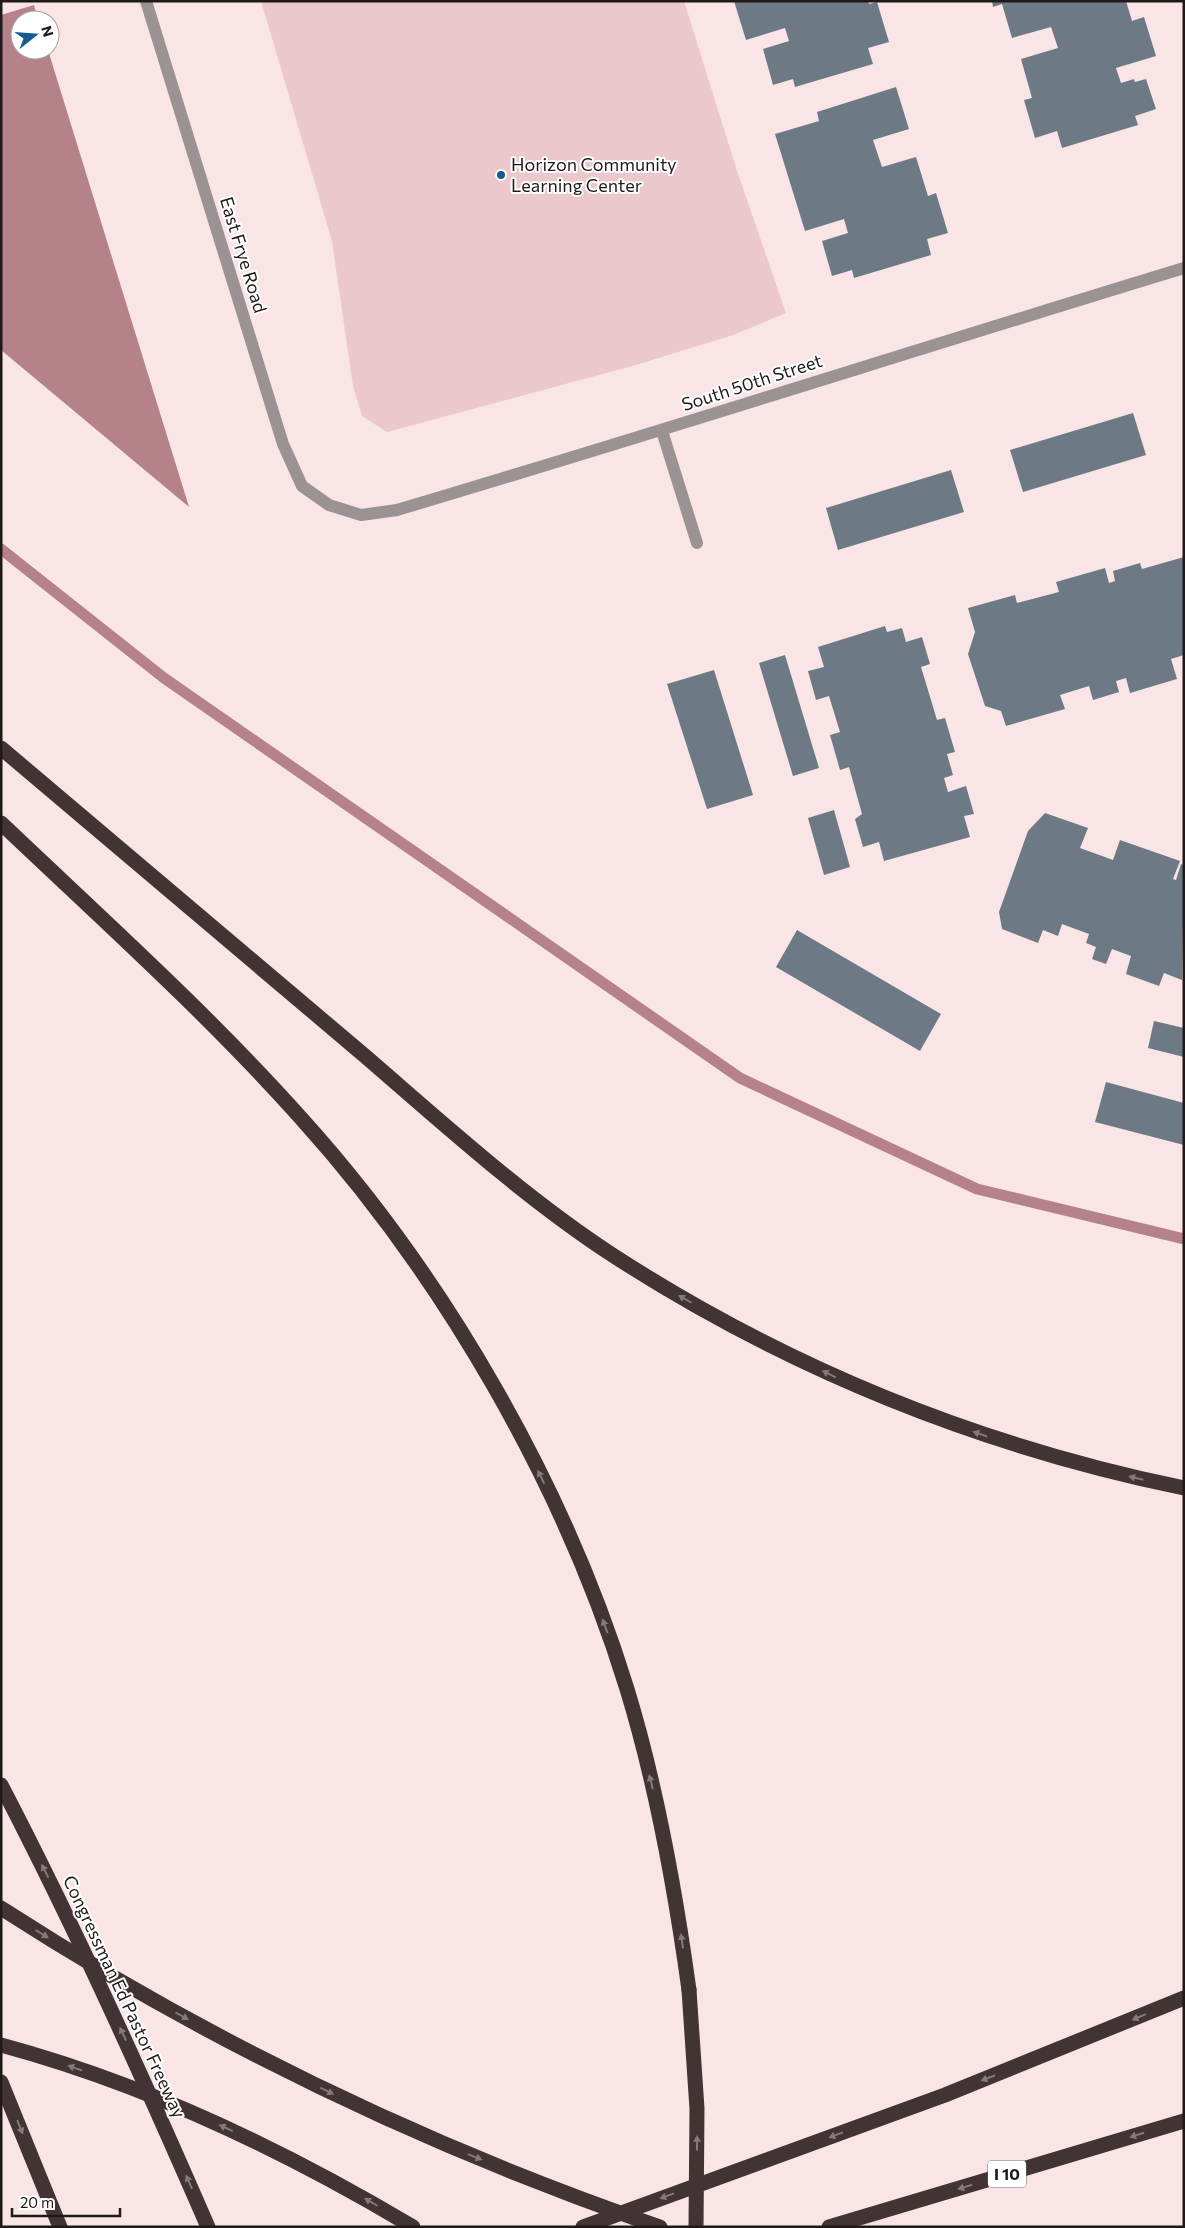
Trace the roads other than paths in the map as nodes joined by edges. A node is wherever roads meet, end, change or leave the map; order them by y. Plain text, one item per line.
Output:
1 (146, 1) edge
2 (1184, 268) edge
3 (662, 431) junction
4 (329, 505) joint
5 (697, 543) dead end
6 (1, 748) edge
7 (1, 823) edge
8 (1184, 1488) edge
9 (1, 1785) edge
10 (1, 1908) edge
11 (1184, 1998) edge
12 (1, 2045) edge
13 (1, 2082) edge
14 (1184, 2121) edge
15 (60, 2227) edge
16 (208, 2227) edge
17 (413, 2227) edge
18 (583, 2227) edge
19 (660, 2227) edge
20 (696, 2227) edge
21 (830, 2227) edge

1 - 4 street, East Frye Road
2 - 3 street, South 50th Street
3 - 4 street, South 50th Street
3 - 5 street
8 -> 6 highway
20 -> 7 highway, bridge
16 -> 9 highway, Congressman Ed Pastor Freeway
10 -> 19 highway, bridge
11 -> 18 highway
17 -> 12 highway, bridge
13 -> 15 highway
14 -> 21 highway, I 10

